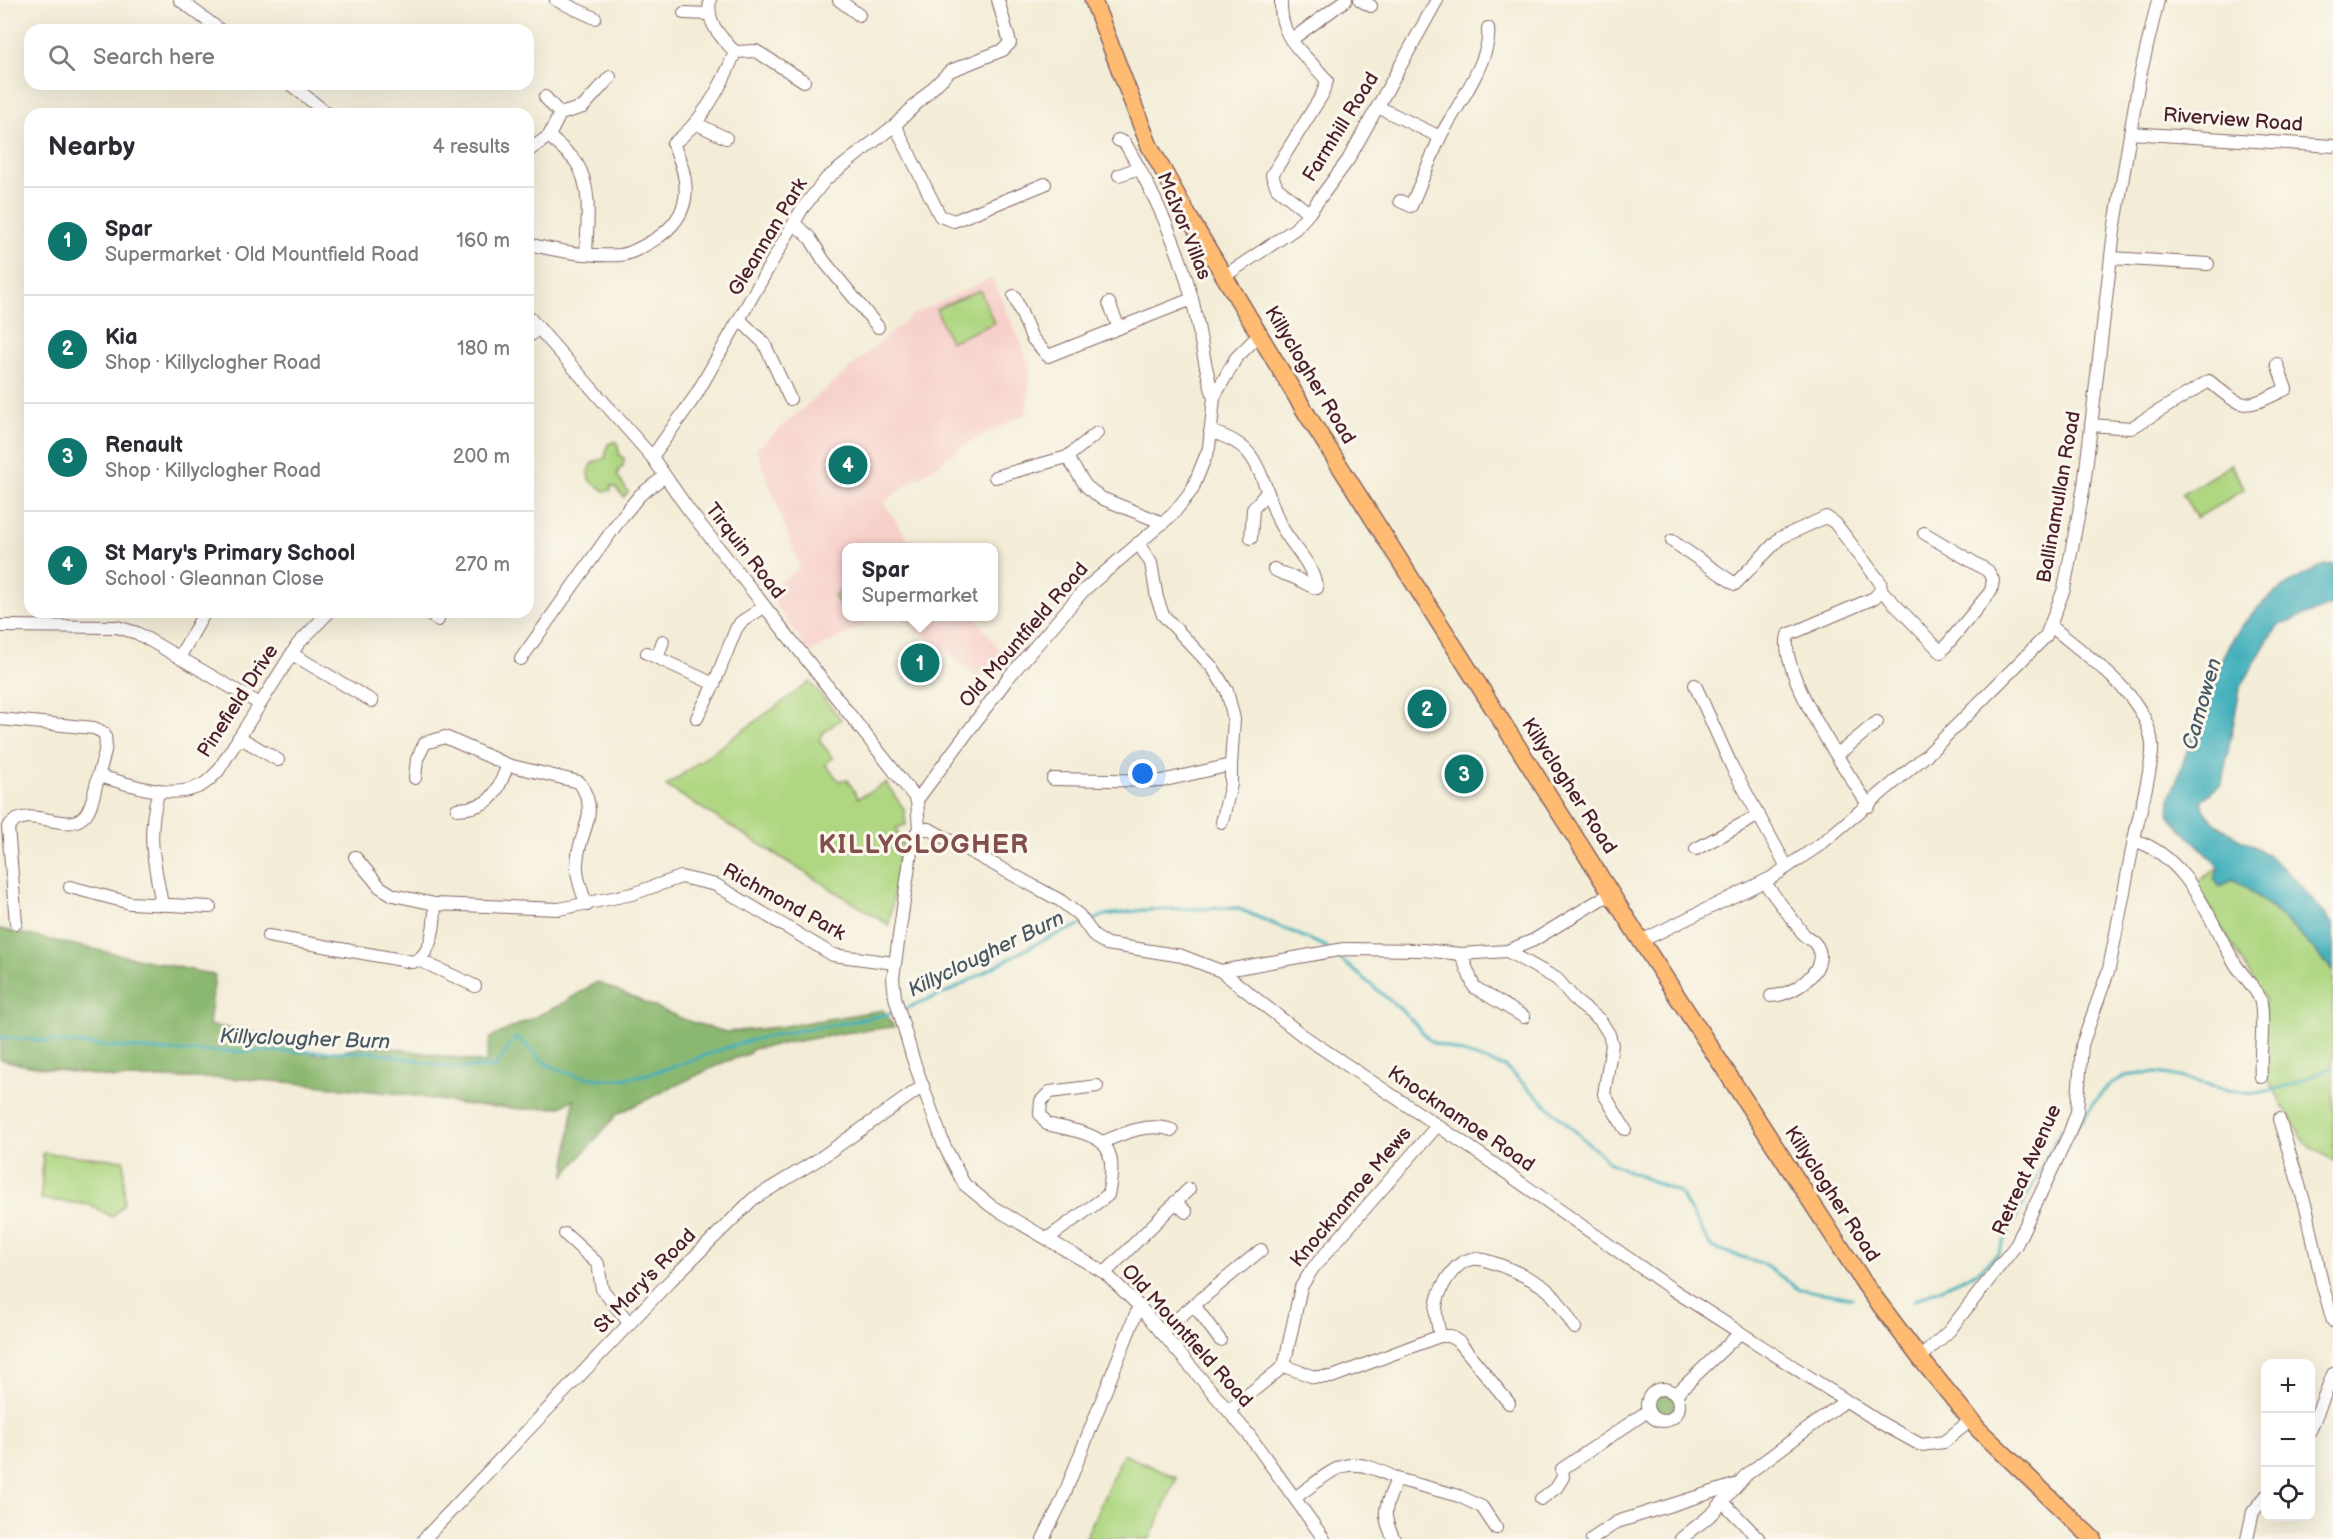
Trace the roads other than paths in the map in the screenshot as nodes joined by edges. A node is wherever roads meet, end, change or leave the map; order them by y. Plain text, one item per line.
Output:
1 (180, 0) edge
2 (556, 0) edge
3 (710, 0) edge
4 (839, 0) edge
5 (998, 0) edge
6 (1093, 0) edge
7 (1281, 0) edge
8 (1346, 0) edge
9 (1437, 0) edge
10 (2158, 0) edge
11 (684, 13) dead end
12 (708, 14) junction
13 (859, 15) dead end
14 (595, 18) dead end
15 (212, 24) edge
16 (1488, 28) dead end
17 (1291, 40) junction
18 (735, 52) junction
19 (610, 77) dead end
20 (804, 81) dead end
21 (298, 90) edge
22 (545, 97) dead end
23 (1378, 106) junction
24 (320, 108) edge
25 (560, 114) junction
26 (695, 123) junction
27 (895, 125) junction
28 (2130, 133) junction
29 (549, 136) junction
30 (1440, 137) junction
31 (726, 138) dead end
32 (1118, 140) dead end
33 (2333, 146) edge
34 (534, 147) edge
35 (1139, 168) junction
36 (1119, 175) dead end
37 (1045, 184) dead end
38 (1400, 201) dead end
39 (1309, 213) junction
40 (795, 224) junction
41 (534, 245) edge
42 (586, 254) junction
43 (2111, 258) junction
44 (2208, 264) dead end
45 (1226, 275) junction
46 (1014, 296) dead end
47 (1192, 299) junction
48 (1110, 303) dead end
49 (741, 321) junction
50 (534, 323) edge
51 (878, 327) dead end
52 (539, 328) junction
53 (1119, 328) junction
54 (534, 332) edge
55 (1261, 333) junction
56 (2277, 364) dead end
57 (1214, 397) junction
58 (790, 399) dead end
59 (2091, 425) junction
60 (1210, 431) junction
61 (1096, 433) dead end
62 (652, 457) junction
63 (1067, 457) junction
64 (665, 476) junction
65 (995, 477) dead end
66 (1267, 492) junction
67 (1162, 523) junction
68 (1924, 533) dead end
69 (1251, 538) dead end
70 (1672, 542) dead end
71 (1138, 543) junction
72 (1274, 569) dead end
73 (1881, 590) junction
74 (764, 607) junction
75 (202, 618) edge
76 (322, 618) edge
77 (435, 618) edge
78 (438, 620) dead end
79 (2050, 625) junction
80 (0, 626) edge
81 (663, 641) dead end
82 (292, 654) junction
83 (180, 656) junction
84 (521, 659) dead end
85 (714, 684) junction
86 (1695, 685) dead end
87 (372, 701) dead end
88 (260, 704) junction
89 (697, 718) dead end
90 (0, 719) edge
91 (1877, 722) dead end
92 (239, 737) junction
93 (1836, 755) junction
94 (278, 760) dead end
95 (508, 765) junction
96 (1231, 765) junction
97 (98, 776) junction
98 (415, 778) dead end
99 (1053, 779) dead end
100 (159, 790) junction
101 (917, 800) junction
102 (1869, 806) junction
103 (457, 809) dead end
104 (1759, 815) junction
105 (1222, 822) dead end
106 (919, 829) junction
107 (2140, 842) junction
108 (1696, 849) dead end
109 (355, 857) dead end
110 (1787, 867) junction
111 (1764, 882) junction
112 (70, 887) dead end
113 (1614, 895) junction
114 (435, 904) junction
115 (162, 905) junction
116 (587, 905) junction
117 (210, 907) dead end
118 (16, 923) dead end
119 (268, 936) dead end
120 (1641, 941) junction
121 (1507, 951) junction
122 (1461, 954) junction
123 (419, 960) junction
124 (894, 963) junction
125 (1221, 971) junction
126 (475, 986) dead end
127 (1771, 996) dead end
128 (1524, 1017) dead end
129 (2261, 1077) dead end
130 (923, 1086) junction
131 (1097, 1086) dead end
132 (2279, 1119) dead end
133 (1437, 1126) junction
134 (1625, 1129) dead end
135 (1172, 1130) dead end
136 (1103, 1142) junction
137 (1189, 1189) dead end
138 (1175, 1202) junction
139 (1186, 1212) dead end
140 (565, 1234) dead end
141 (1048, 1238) junction
142 (1261, 1250) dead end
143 (1105, 1273) junction
144 (1194, 1305) junction
145 (1139, 1306) junction
146 (2333, 1321) edge
147 (630, 1324) junction
148 (1575, 1328) dead end
149 (1161, 1332) junction
150 (1740, 1333) junction
151 (1440, 1336) junction
152 (1220, 1340) dead end
153 (1920, 1358) junction
154 (1284, 1366) junction
155 (2333, 1374) edge
156 (1676, 1394) junction
157 (1845, 1401) junction
158 (1509, 1403) dead end
159 (1229, 1410) junction
160 (1648, 1411) junction
161 (2315, 1419) edge
162 (1971, 1420) junction
163 (1397, 1479) junction
164 (1739, 1483) junction
165 (1296, 1497) junction
166 (1541, 1499) dead end
167 (2261, 1501) edge
168 (1723, 1502) junction
169 (1496, 1528) dead end
170 (424, 1539) edge
171 (1043, 1539) edge
172 (1324, 1539) edge
173 (1394, 1539) edge
174 (1592, 1539) edge
175 (1681, 1539) edge
176 (1759, 1539) edge
177 (2093, 1539) edge
178 (2247, 1539) edge

1 - 15 street
2 - 14 street
3 - 12 street
4 - 13 street
5 - 27 street, Gleannan Park
6 - 45 highway, Killyclogher Road
7 - 17 street
8 - 17 street
9 - 23 street, Farmhill Road
10 - 28 street, Ballinamullan Road
11 - 12 street
12 - 18 street
16 - 30 street
17 - 39 street
18 - 20 street
18 - 26 street
19 - 25 street
21 - 24 street
22 - 25 street
23 - 30 street
23 - 39 street, Farmhill Road
25 - 29 street
26 - 31 street
26 - 42 street
27 - 37 street
27 - 40 street, Gleannan Park
28 - 33 street, Riverview Road
28 - 43 street, Ballinamullan Road
29 - 34 street
29 - 42 street
30 - 38 street
32 - 35 street, McIvor Villas
35 - 36 street, McIvor Villas
35 - 47 street, McIvor Villas
39 - 45 street, Farmhill Road
40 - 49 street, Gleannan Park
40 - 51 street
41 - 42 street
43 - 44 street
43 - 59 street, Ballinamullan Road
45 - 55 highway, Killyclogher Road
46 - 53 street, McIvor Villas
47 - 53 street, McIvor Villas
47 - 57 street, McIvor Villas
48 - 53 street
49 - 58 street
49 - 62 street, Gleannan Park
50 - 52 street, Tirquin Road
52 - 54 street
52 - 62 street, Tirquin Road
55 - 57 street
55 - 113 highway, Killyclogher Road
56 - 59 street
57 - 60 street, Old Mountfield Road
59 - 79 street, Ballinamullan Road
60 - 66 street
60 - 67 street, Old Mountfield Road
61 - 63 street
62 - 64 street, Tirquin Road
63 - 65 street
63 - 67 street
64 - 74 street, Tirquin Road
64 - 84 street
66 - 69 street
66 - 72 street
67 - 71 street, Old Mountfield Road
68 - 73 street
70 - 73 street
71 - 96 street
71 - 101 street, Old Mountfield Road
73 - 93 street
74 - 85 street
74 - 101 street, Tirquin Road
75 - 83 street
76 - 82 street, Pinefield Drive
77 - 78 street
79 - 102 street, Ballinamullan Road
79 - 107 street, Retreat Avenue
80 - 83 street
81 - 85 street
82 - 87 street
82 - 88 street, Pinefield Drive
83 - 88 street
85 - 89 street
86 - 104 street
88 - 92 street, Pinefield Drive
90 - 97 street
91 - 93 street
92 - 94 street
92 - 100 street, Pinefield Drive
93 - 102 street
95 - 98 street
95 - 103 street
95 - 116 street
96 - 99 street
96 - 105 street
97 - 100 street, Pinefield Drive
97 - 118 street
100 - 115 street
101 - 106 street, Old Mountfield Road
102 - 110 street, Ballinamullan Road
104 - 108 street
104 - 110 street
106 - 124 street, Old Mountfield Road
106 - 125 street, Knocknamoe Road
107 - 129 street
107 - 153 street, Retreat Avenue
109 - 114 street, Richmond Park
110 - 111 street, Ballinamullan Road
111 - 120 street, Ballinamullan Road
111 - 127 street
112 - 115 street
113 - 120 highway, Killyclogher Road
113 - 121 street
114 - 116 street, Richmond Park
114 - 123 street
115 - 117 street
116 - 124 street, Richmond Park
119 - 123 street
120 - 153 highway, Killyclogher Road
121 - 122 street
121 - 134 street
122 - 125 street
122 - 128 street
123 - 126 street
124 - 130 street, Old Mountfield Road
125 - 133 street, Knocknamoe Road
130 - 141 street, Old Mountfield Road
130 - 147 street, St Mary's Road
131 - 136 street
132 - 146 street
133 - 150 street, Knocknamoe Road
133 - 154 street, Knocknamoe Mews
135 - 136 street
136 - 141 street
137 - 138 street
138 - 139 street
138 - 143 street
140 - 147 street
141 - 143 street, Old Mountfield Road
142 - 144 street
143 - 145 street, Old Mountfield Road
144 - 149 street
144 - 152 street
145 - 149 street, Old Mountfield Road
145 - 171 street
147 - 170 street, St Mary's Road
148 - 151 street
149 - 159 street, Old Mountfield Road
150 - 156 street
150 - 157 street, Knocknamoe Road
151 - 154 street
151 - 158 street
153 - 162 highway, Killyclogher Road
154 - 159 street
155 - 161 street
156 - 160 street
156 - 160 street
157 - 162 street, Knocknamoe Road
157 - 164 street
159 - 165 street, Old Mountfield Road
160 - 166 street
162 - 177 highway, Killyclogher Road
163 - 165 street
163 - 169 street
163 - 173 street
164 - 168 street
164 - 174 street
165 - 172 street, Old Mountfield Road
167 - 178 street
168 - 175 street
168 - 176 street

